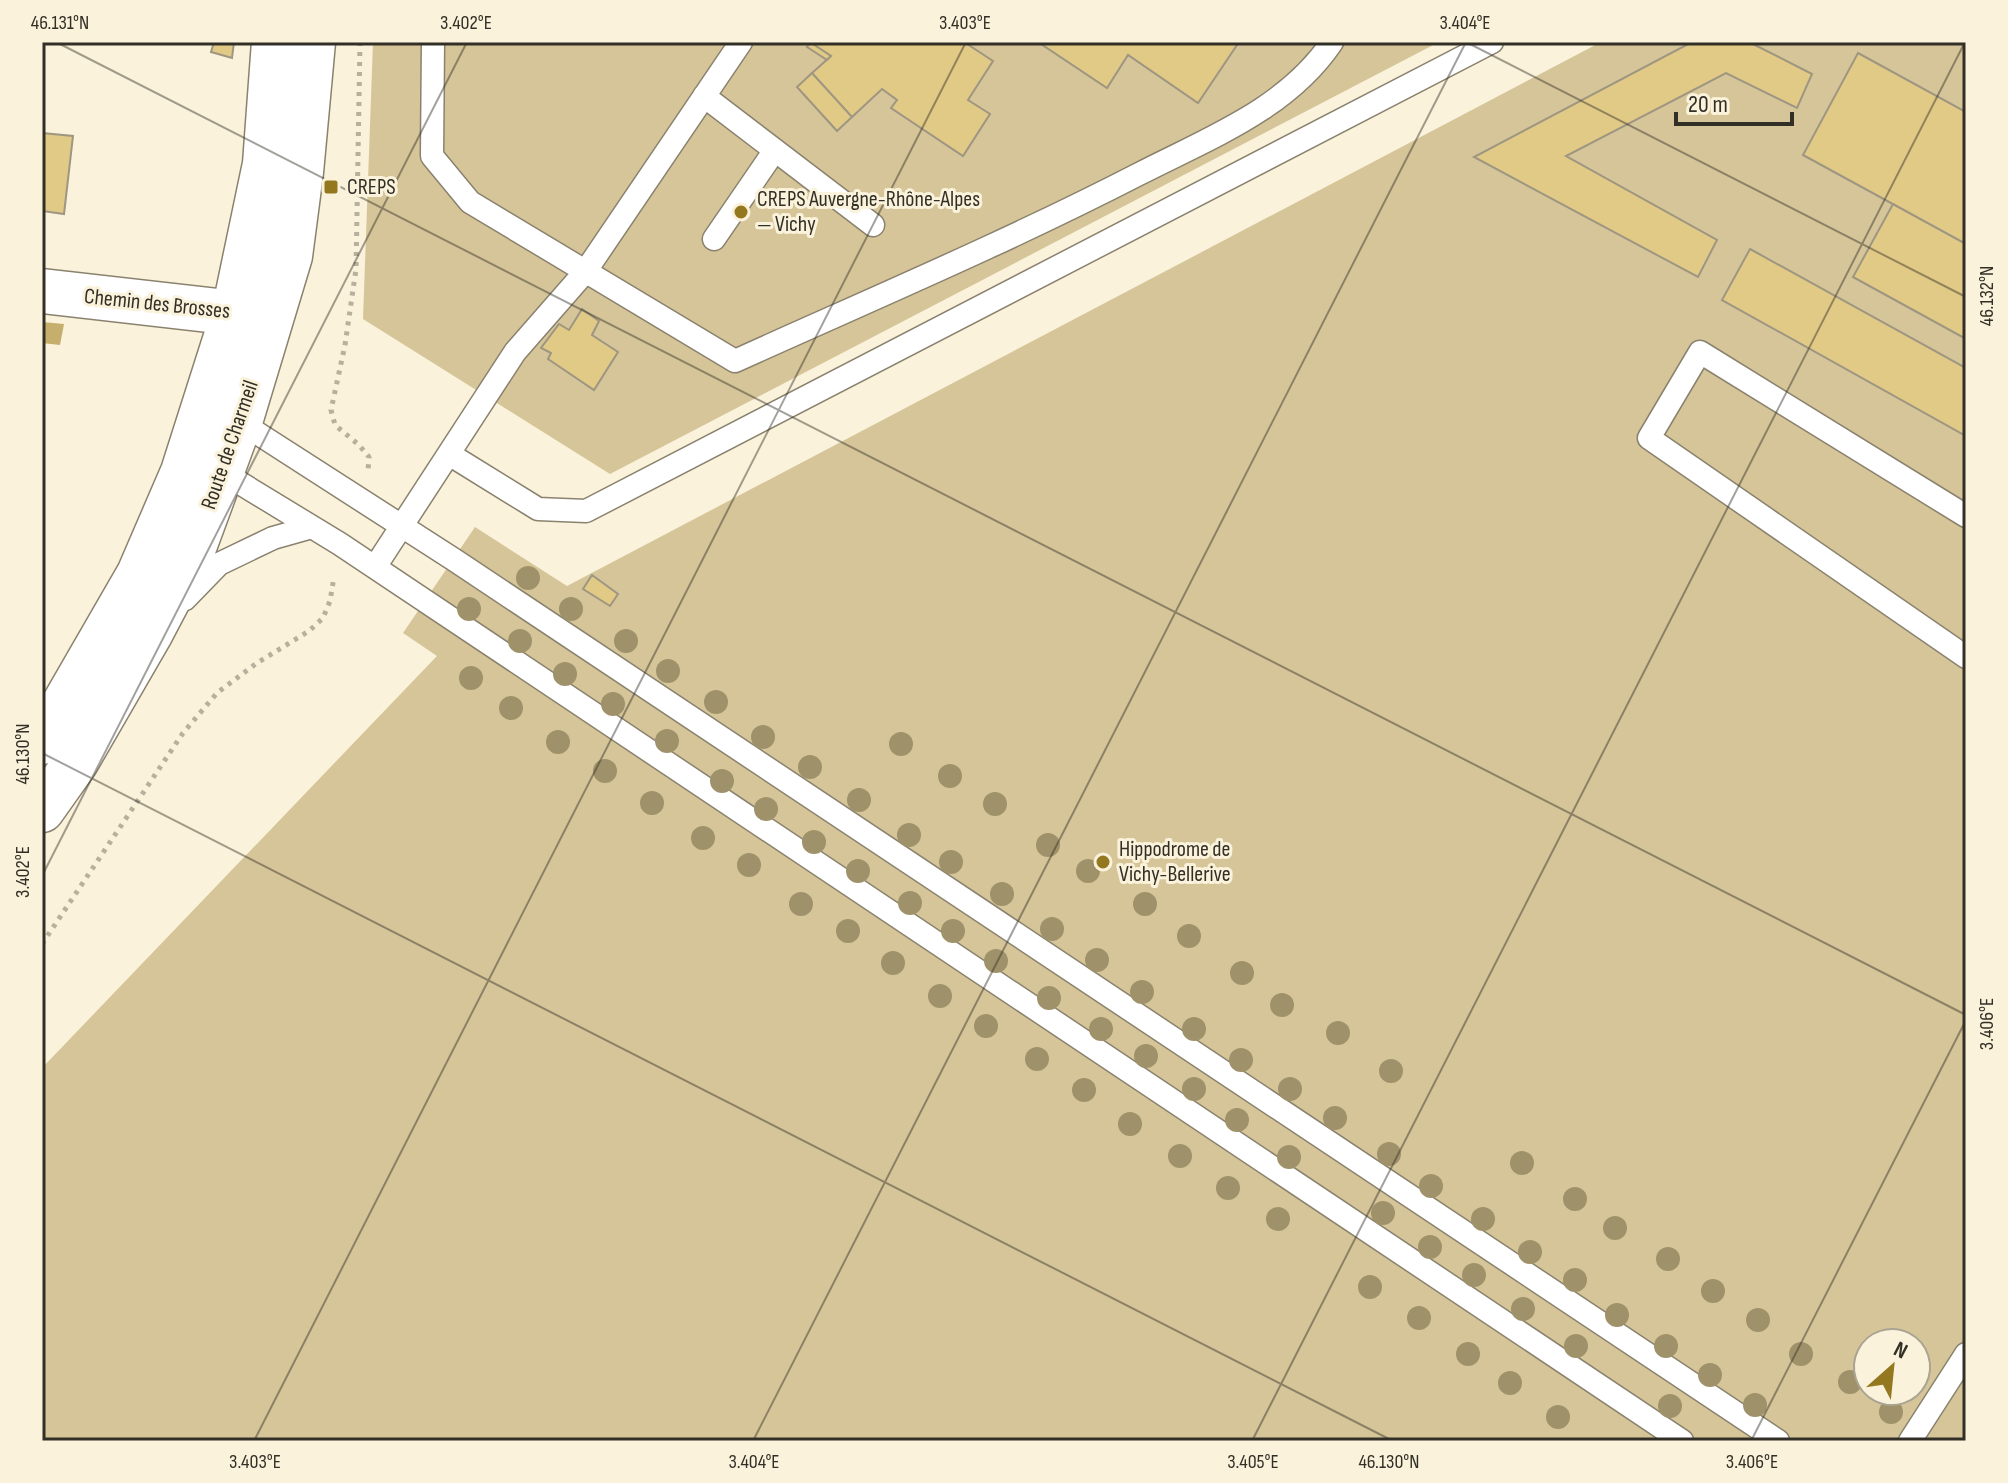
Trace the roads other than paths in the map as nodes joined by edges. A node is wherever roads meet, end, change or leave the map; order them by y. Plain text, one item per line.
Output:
1 (274, 42) edge
2 (313, 42) edge
3 (433, 42) edge
4 (741, 42) edge
5 (1332, 42) edge
6 (1492, 42) edge
7 (704, 96) junction
8 (775, 150) junction
9 (873, 225) dead end
10 (714, 239) dead end
11 (585, 272) junction
12 (42, 291) edge
13 (253, 315) junction
14 (215, 453) junction
15 (449, 454) junction
16 (1966, 516) edge
17 (402, 526) junction
18 (312, 527) junction
19 (375, 567) junction
20 (150, 634) junction
21 (1966, 657) edge
22 (42, 742) edge
23 (42, 810) edge
24 (1966, 1354) edge
25 (1682, 1441) edge
26 (1778, 1441) edge
27 (1910, 1441) edge

1 - 13 main road, Route de Charmeil
2 - 13 main road, Route de Charmeil
3 - 11 lane
4 - 7 lane
5 - 11 lane
6 - 15 lane
7 - 8 lane
7 - 11 lane
8 - 9 lane
8 - 10 lane
11 - 15 lane
12 - 13 main road, Chemin des Brosses
13 - 14 main road, Route de Charmeil
13 - 14 main road, Route de Charmeil
14 - 17 lane
14 - 18 lane
14 - 20 main road, Route de Charmeil
14 - 22 main road, Route de Charmeil
15 - 17 lane
16 - 21 lane
17 - 19 lane
17 - 26 lane
18 - 19 lane
18 - 20 lane
19 - 25 lane
20 - 23 main road, Route de Charmeil
24 - 27 lane

